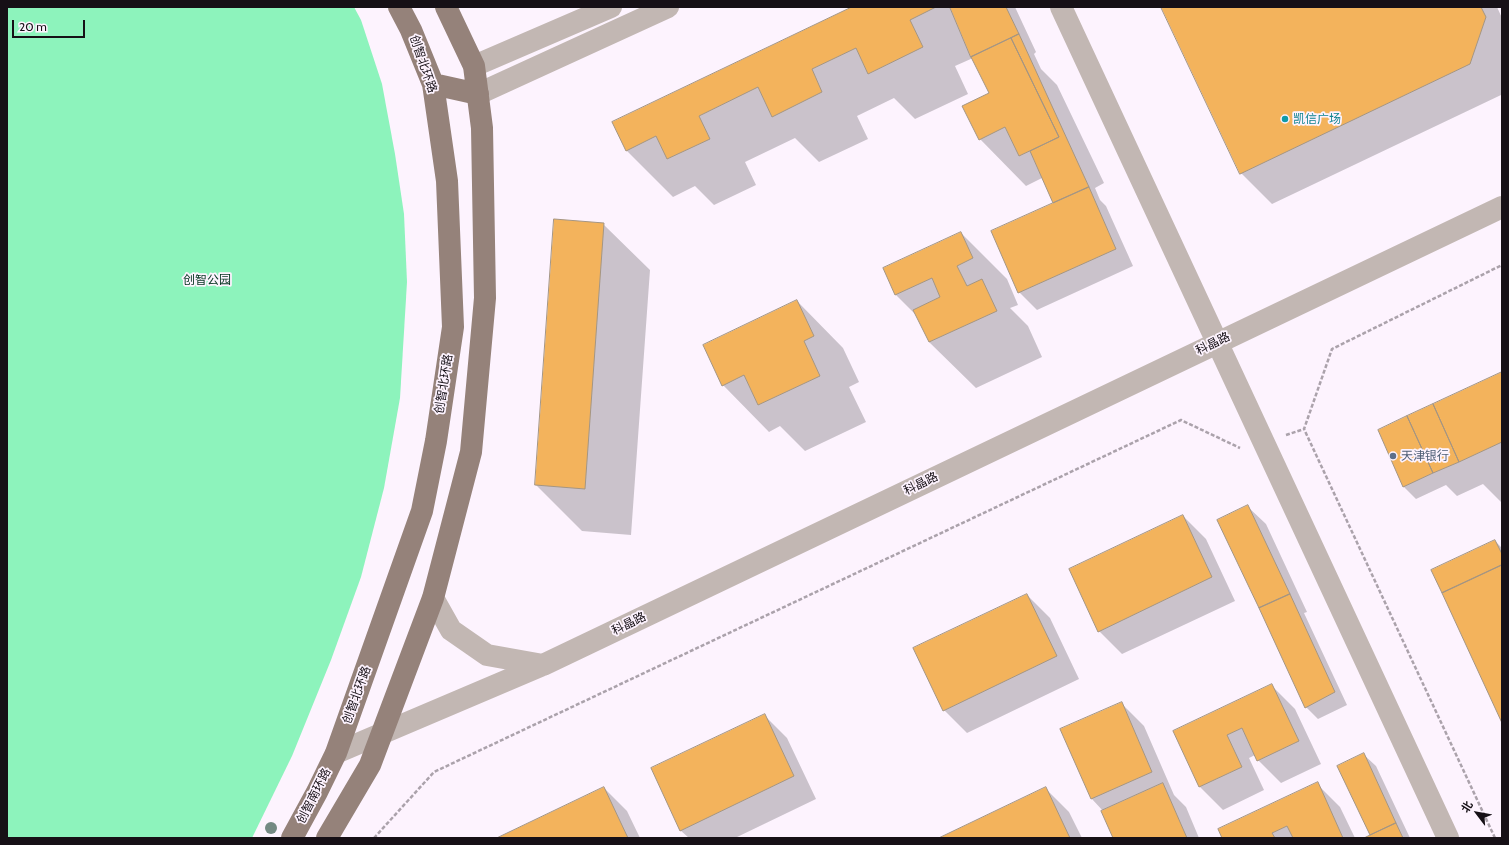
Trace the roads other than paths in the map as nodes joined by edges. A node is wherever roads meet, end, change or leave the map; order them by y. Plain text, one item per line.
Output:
1 (399, 7) edge
2 (446, 7) edge
3 (611, 7) edge
4 (668, 7) edge
5 (1061, 7) edge
6 (474, 66) junction
7 (433, 84) junction
8 (478, 94) junction
9 (1502, 206) edge
10 (1218, 342) junction
11 (434, 598) junction
12 (543, 665) junction
13 (381, 735) junction
14 (336, 753) junction
15 (292, 838) edge
16 (327, 838) edge
17 (1448, 838) edge

1 - 7 main road, 创智北环路
2 - 6 main road
3 - 6 street
4 - 8 street
5 - 10 street
6 - 7 main road
6 - 8 main road
7 - 8 main road
7 - 14 main road, 创智北环路
8 - 11 main road
9 - 10 street, 科晶路
10 - 12 street, 科晶路
10 - 17 street
11 - 12 street
11 - 13 main road
12 - 13 street, 科晶路
13 - 14 street, 科晶路
13 - 16 main road
14 - 15 main road, 创智南环路

